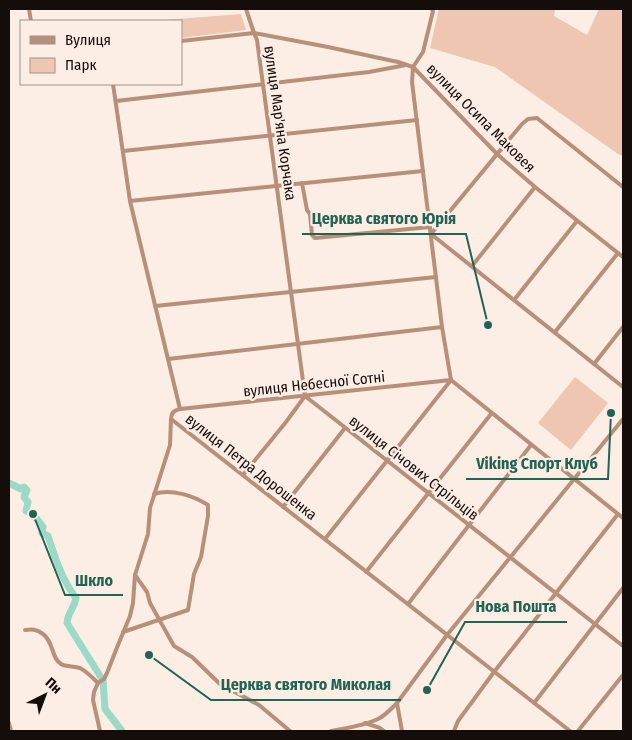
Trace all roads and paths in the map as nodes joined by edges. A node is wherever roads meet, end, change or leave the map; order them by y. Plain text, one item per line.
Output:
1 (246, 9) edge
2 (432, 9) edge
3 (254, 33) junction
4 (182, 41) edge
5 (407, 65) junction
6 (413, 67) junction
7 (263, 84) junction
8 (113, 85) edge
9 (116, 101) junction
10 (417, 120) junction
11 (270, 136) junction
12 (123, 151) junction
13 (497, 154) junction
14 (423, 171) junction
15 (302, 183) junction
16 (277, 186) junction
17 (535, 187) junction
18 (623, 187) edge
19 (130, 201) junction
20 (577, 221) junction
21 (430, 227) junction
22 (431, 234) junction
23 (618, 253) junction
24 (623, 257) edge
25 (472, 266) junction
26 (436, 277) junction
27 (291, 292) junction
28 (514, 300) junction
29 (155, 306) junction
30 (442, 327) junction
31 (623, 328) edge
32 (555, 332) junction
33 (298, 344) junction
34 (168, 359) junction
35 (594, 364) junction
36 (451, 380) junction
37 (623, 386) edge
38 (305, 396) junction
39 (180, 409) junction
40 (491, 414) junction
41 (171, 419) junction
42 (623, 419) edge
43 (345, 428) junction
44 (531, 445) junction
45 (386, 460) junction
46 (242, 475) junction
47 (574, 479) junction
48 (428, 493) junction
49 (154, 494) junction
50 (283, 507) junction
51 (618, 514) junction
52 (623, 518) edge
53 (469, 525) junction
54 (325, 539) junction
55 (510, 558) junction
56 (366, 572) junction
57 (136, 575) junction
58 (623, 588) edge
59 (556, 593) junction
60 (408, 604) junction
61 (160, 620) junction
62 (595, 624) junction
63 (24, 630) dead end
64 (123, 632) junction
65 (447, 636) junction
66 (623, 646) edge
67 (494, 672) junction
68 (623, 675) edge
69 (98, 683) junction
70 (397, 703) junction
71 (534, 703) junction
72 (9, 723) edge
73 (365, 724) junction
74 (11, 731) edge
75 (100, 731) edge
76 (290, 731) edge
77 (331, 731) edge
78 (384, 731) edge
79 (402, 731) edge
80 (454, 731) edge
81 (570, 731) edge
82 (578, 731) edge

1 - 3 street, вулиця Мар'яна Корчака
2 - 6 street
3 - 4 street, вулиця Осипа Маковея
3 - 5 street, вулиця Осипа Маковея
3 - 7 street, вулиця Мар'яна Корчака
5 - 6 street, вулиця Осипа Маковея
5 - 7 street
6 - 10 street
6 - 13 street, вулиця Осипа Маковея
7 - 9 street
7 - 11 street, вулиця Мар'яна Корчака
8 - 9 street, вулиця Петра Дорошенка
9 - 12 street, вулиця Петра Дорошенка
10 - 11 street
10 - 14 street
11 - 12 street
11 - 16 street, вулиця Мар'яна Корчака
12 - 19 street, вулиця Петра Дорошенка
13 - 17 street, вулиця Осипа Маковея
13 - 18 street
13 - 22 street
14 - 15 street
14 - 21 street
15 - 16 street
15 - 21 street
16 - 19 street
16 - 27 street, вулиця Мар'яна Корчака
17 - 20 street, вулиця Осипа Маковея
17 - 25 street
19 - 29 street, вулиця Петра Дорошенка
20 - 23 street, вулиця Осипа Маковея
20 - 28 street
21 - 22 street
22 - 25 street
22 - 26 street
23 - 24 street, вулиця Осипа Маковея
23 - 32 street
25 - 28 street
26 - 27 street
26 - 30 street
27 - 29 street
27 - 33 street, вулиця Мар'яна Корчака
28 - 32 street
29 - 34 street, вулиця Петра Дорошенка
30 - 33 street
30 - 36 street
31 - 35 street
32 - 35 street
33 - 34 street
33 - 38 street, вулиця Мар'яна Корчака
34 - 39 street, вулиця Петра Дорошенка
35 - 37 street
36 - 38 street, вулиця Небесної Сотні
36 - 40 street
36 - 45 street
38 - 39 street, вулиця Небесної Сотні
38 - 43 street, вулиця Січових Стрільців
38 - 46 street
39 - 41 street, вулиця Петра Дорошенка
40 - 44 street
40 - 48 street
41 - 46 street, вулиця Петра Дорошенка
41 - 49 street
42 - 47 street
43 - 45 street, вулиця Січових Стрільців
43 - 50 street
44 - 47 street
44 - 53 street
45 - 48 street, вулиця Січових Стрільців
45 - 54 street
46 - 50 street, вулиця Петра Дорошенка
47 - 51 street
47 - 55 street
48 - 53 street, вулиця Січових Стрільців
48 - 56 street
49 - 57 street
49 - 61 street
50 - 54 street, вулиця Петра Дорошенка
51 - 52 street
51 - 59 street
53 - 55 street, вулиця Січових Стрільців
53 - 60 street
54 - 56 street, вулиця Петра Дорошенка
55 - 59 street, вулиця Січових Стрільців
55 - 65 street
56 - 60 street, вулиця Петра Дорошенка
57 - 61 street
57 - 64 street
58 - 62 street
59 - 62 street, вулиця Січових Стрільців
59 - 67 street
60 - 65 street, вулиця Петра Дорошенка
61 - 64 street
61 - 76 street
62 - 66 street, вулиця Січових Стрільців
62 - 71 street
63 - 69 street
64 - 69 street
65 - 67 street, вулиця Петра Дорошенка
65 - 70 street
67 - 71 street, вулиця Петра Дорошенка
67 - 80 street
68 - 82 street
69 - 75 street
70 - 73 street
70 - 79 street
71 - 81 street, вулиця Петра Дорошенка
72 - 74 street
73 - 77 street
73 - 78 street

